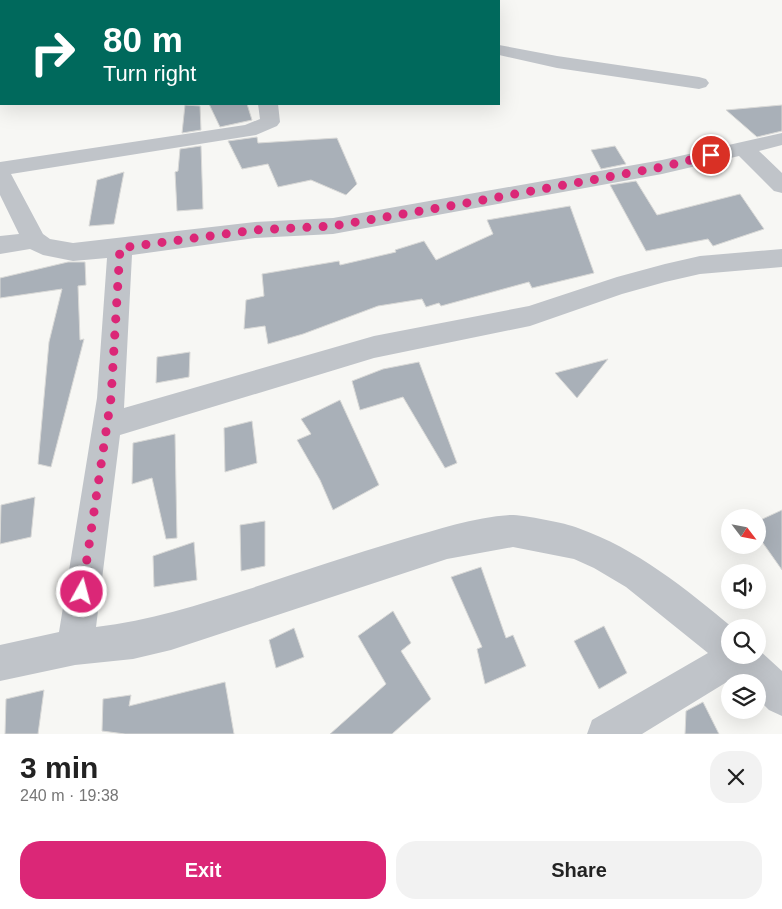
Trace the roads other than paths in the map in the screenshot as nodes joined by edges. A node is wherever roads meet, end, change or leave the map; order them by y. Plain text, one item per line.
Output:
1 (500, 50) edge
2 (699, 83) dead end
3 (268, 105) edge
4 (782, 139) edge
5 (744, 147) junction
6 (0, 169) edge
7 (0, 173) edge
8 (782, 186) edge
9 (34, 240) junction
10 (0, 245) edge
11 (120, 248) junction
12 (782, 258) edge
13 (106, 426) junction
14 (721, 640) edge
15 (75, 647) junction
16 (0, 664) edge
17 (723, 664) edge
18 (748, 664) edge
19 (782, 696) edge
20 (606, 734) edge

1 - 2 lane
3 - 6 lane
4 - 5 lane
5 - 8 lane
5 - 11 lane
7 - 9 lane
9 - 10 lane
9 - 11 lane
11 - 13 lane
12 - 13 lane
13 - 15 lane
14 - 15 lane
15 - 16 lane
17 - 20 lane
18 - 19 lane

